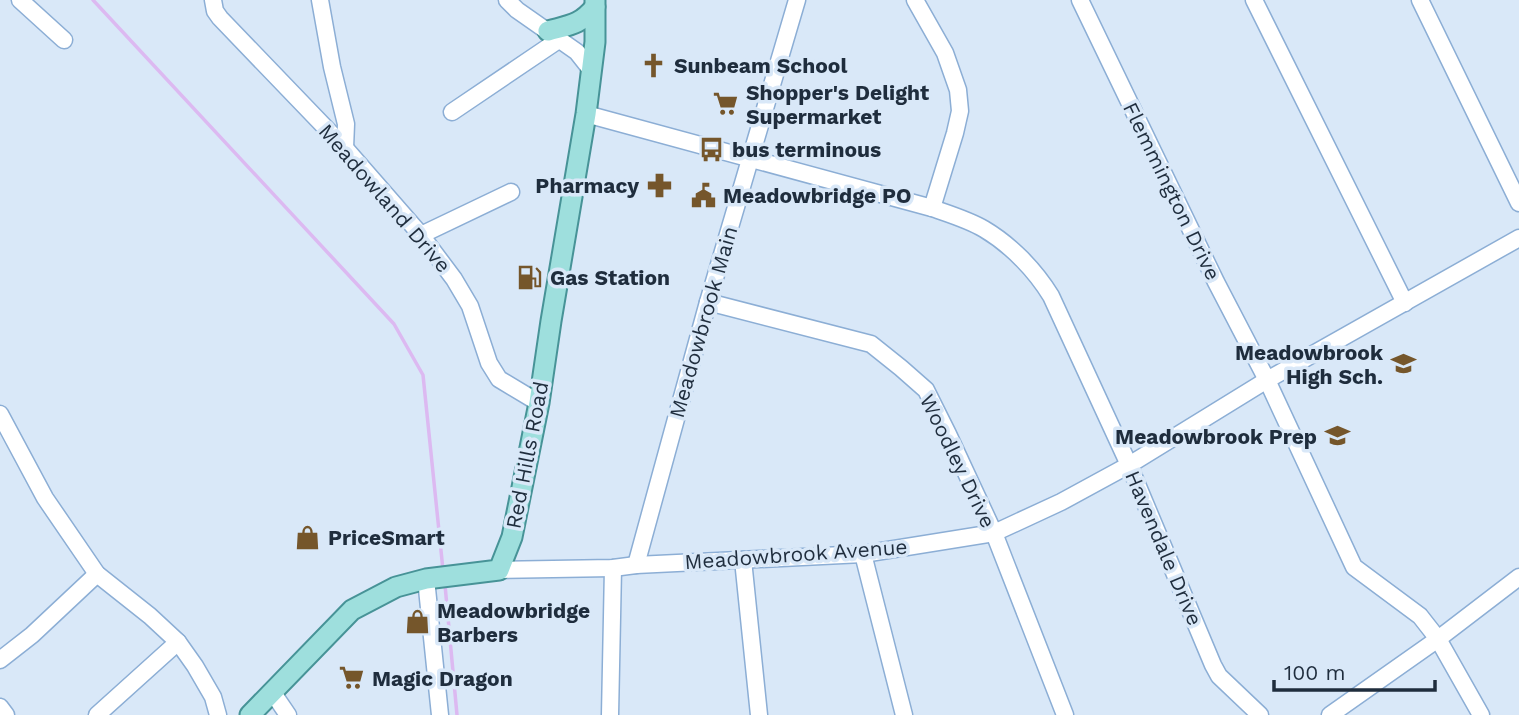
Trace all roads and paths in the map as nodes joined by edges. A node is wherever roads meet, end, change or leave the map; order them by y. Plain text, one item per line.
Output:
1 (20, 0) edge
2 (213, 0) edge
3 (320, 0) edge
4 (507, 0) edge
5 (797, 0) edge
6 (915, 0) edge
7 (1080, 0) edge
8 (1254, 0) edge
9 (1420, 0) edge
10 (595, 3) edge
11 (554, 35) junction
12 (64, 40) dead end
13 (592, 71) junction
14 (452, 112) dead end
15 (586, 114) junction
16 (345, 148) junction
17 (750, 158) junction
18 (511, 192) dead end
19 (1519, 203) edge
20 (932, 208) junction
21 (421, 235) junction
22 (1519, 238) edge
23 (708, 302) junction
24 (1405, 303) junction
25 (1267, 380) junction
26 (539, 403) junction
27 (0, 414) edge
28 (1129, 465) junction
29 (994, 533) junction
30 (863, 554) junction
31 (743, 560) junction
32 (636, 565) junction
33 (613, 568) junction
34 (499, 570) junction
35 (97, 574) junction
36 (1519, 577) edge
37 (427, 579) junction
38 (1438, 639) junction
39 (178, 642) junction
40 (0, 660) edge
41 (272, 693) junction
42 (0, 707) edge
43 (6, 715) edge
44 (97, 715) edge
45 (218, 715) edge
46 (250, 715) edge
47 (288, 715) edge
48 (440, 715) edge
49 (610, 715) edge
50 (759, 715) edge
51 (904, 715) edge
52 (1065, 715) edge
53 (1260, 715) edge
54 (1329, 715) edge
55 (1481, 715) edge

1 - 12 street
2 - 16 street, Meadowland Drive
3 - 16 street
4 - 11 street
5 - 17 street, Meadowbrook Main
6 - 20 street
7 - 25 street, Flemmington Drive
8 - 24 street
9 - 19 street
10 - 11 main road
10 - 13 main road, Red Hills Road
11 - 13 street
11 - 14 street
13 - 15 main road, Red Hills Road
15 - 17 street, Havendale Drive
15 - 26 main road, Red Hills Road
16 - 21 street, Meadowland Drive
17 - 20 street, Havendale Drive
17 - 23 street, Meadowbrook Main
18 - 21 street
20 - 28 street, Havendale Drive
21 - 26 street, Meadowland Drive
22 - 24 street, Meadowbrook Avenue
23 - 29 street, Woodley Drive
23 - 32 street, Meadowbrook Main
24 - 25 street, Meadowbrook Avenue
25 - 28 street, Meadowbrook Avenue
25 - 38 street, Flemmington Drive
26 - 34 main road, Red Hills Road
27 - 35 street
28 - 29 street, Meadowbrook Avenue
28 - 53 street, Havendale Drive
29 - 30 street, Meadowbrook Avenue
29 - 52 street, Woodley Drive
30 - 31 street, Meadowbrook Avenue
30 - 51 street
31 - 32 street, Meadowbrook Avenue
31 - 50 street
32 - 33 street, Meadowbrook Avenue
33 - 34 street, Meadowbrook Avenue
33 - 49 street
34 - 37 main road
35 - 39 street
35 - 40 street
36 - 38 street
37 - 41 main road
37 - 48 street
38 - 54 street
38 - 55 street, Flemmington Drive
39 - 44 street
39 - 45 street
41 - 46 main road
41 - 47 street
42 - 43 street

